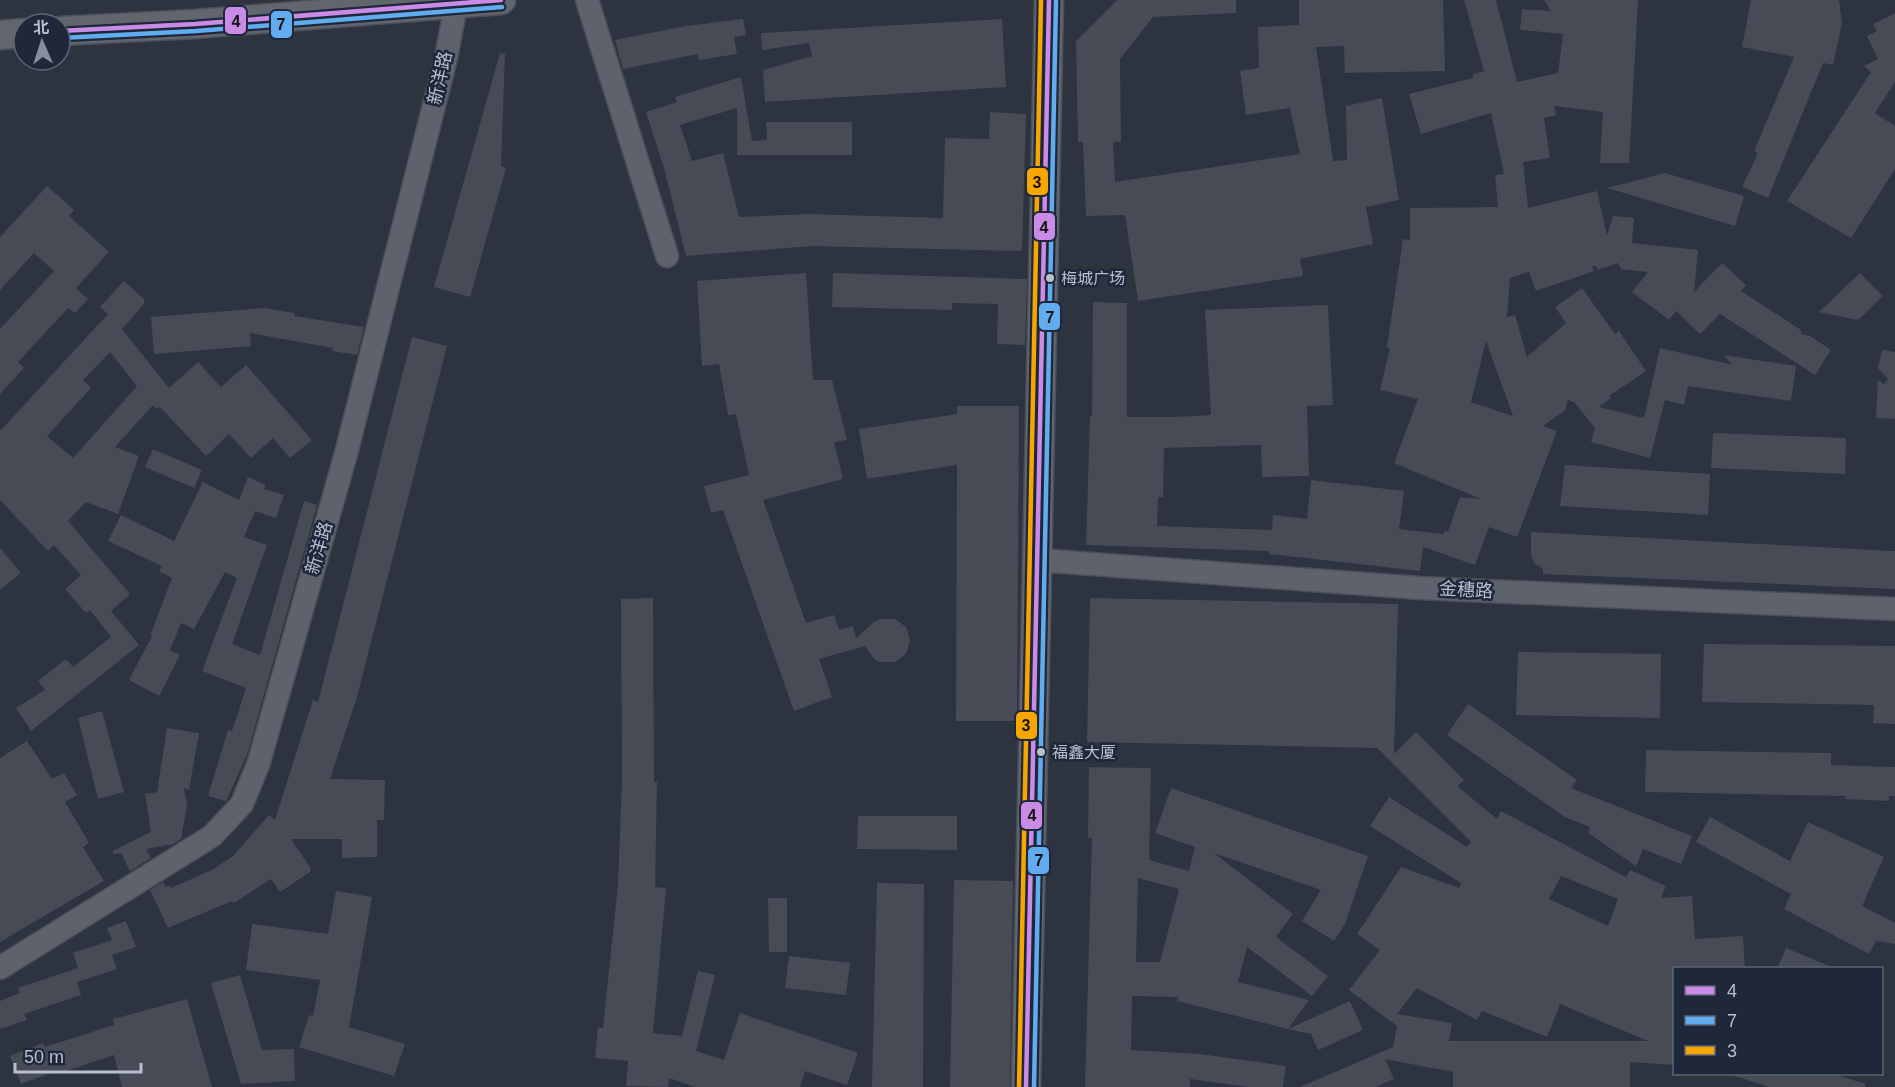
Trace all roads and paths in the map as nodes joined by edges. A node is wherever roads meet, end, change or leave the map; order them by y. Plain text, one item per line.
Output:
1 (501, 0) edge
2 (586, 0) edge
3 (1049, 0) edge
4 (456, 5) junction
5 (72, 30) edge
6 (667, 256) dead end
7 (1037, 560) junction
8 (1895, 609) edge
9 (0, 968) edge
10 (1026, 1087) edge

1 - 4 main road
2 - 6 street
3 - 7 main road
4 - 5 main road
4 - 9 street, 新洋路
7 - 8 street, 金穗路
7 - 10 main road

